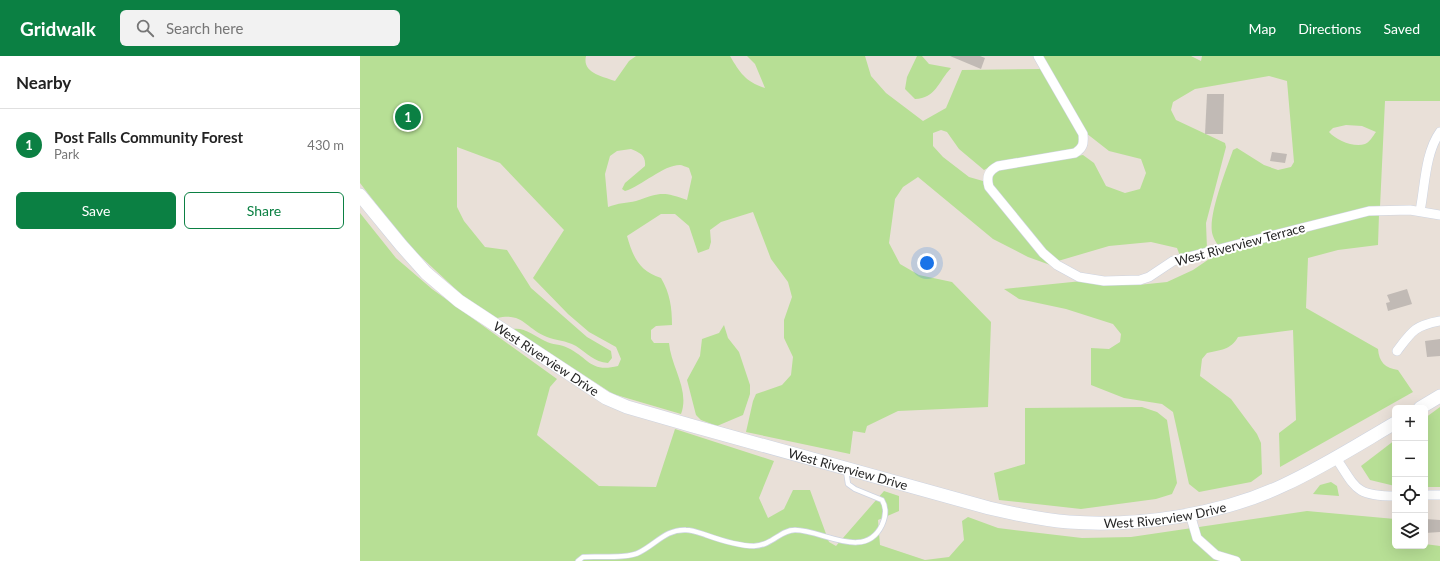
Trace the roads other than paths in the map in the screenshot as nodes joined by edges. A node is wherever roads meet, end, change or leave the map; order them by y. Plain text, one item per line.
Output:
1 (1038, 56) edge
2 (1440, 132) edge
3 (360, 194) edge
4 (1420, 211) junction
5 (1440, 215) edge
6 (1440, 321) edge
7 (1397, 351) dead end
8 (1440, 396) edge
9 (1425, 405) edge
10 (1392, 425) edge
11 (1336, 458) junction
12 (846, 469) junction
13 (1428, 495) edge
14 (1440, 495) edge
15 (1392, 496) edge
16 (1190, 514) junction
17 (578, 561) edge
18 (1236, 561) edge

1 - 4 street, West Riverview Terrace
2 - 4 street
3 - 12 street, West Riverview Drive
4 - 5 street, West Riverview Terrace
6 - 7 street
8 - 9 street
10 - 11 street, West Riverview Drive
11 - 15 street
11 - 16 street, West Riverview Drive
12 - 16 street, West Riverview Drive
12 - 17 lane
13 - 14 street
16 - 18 street

